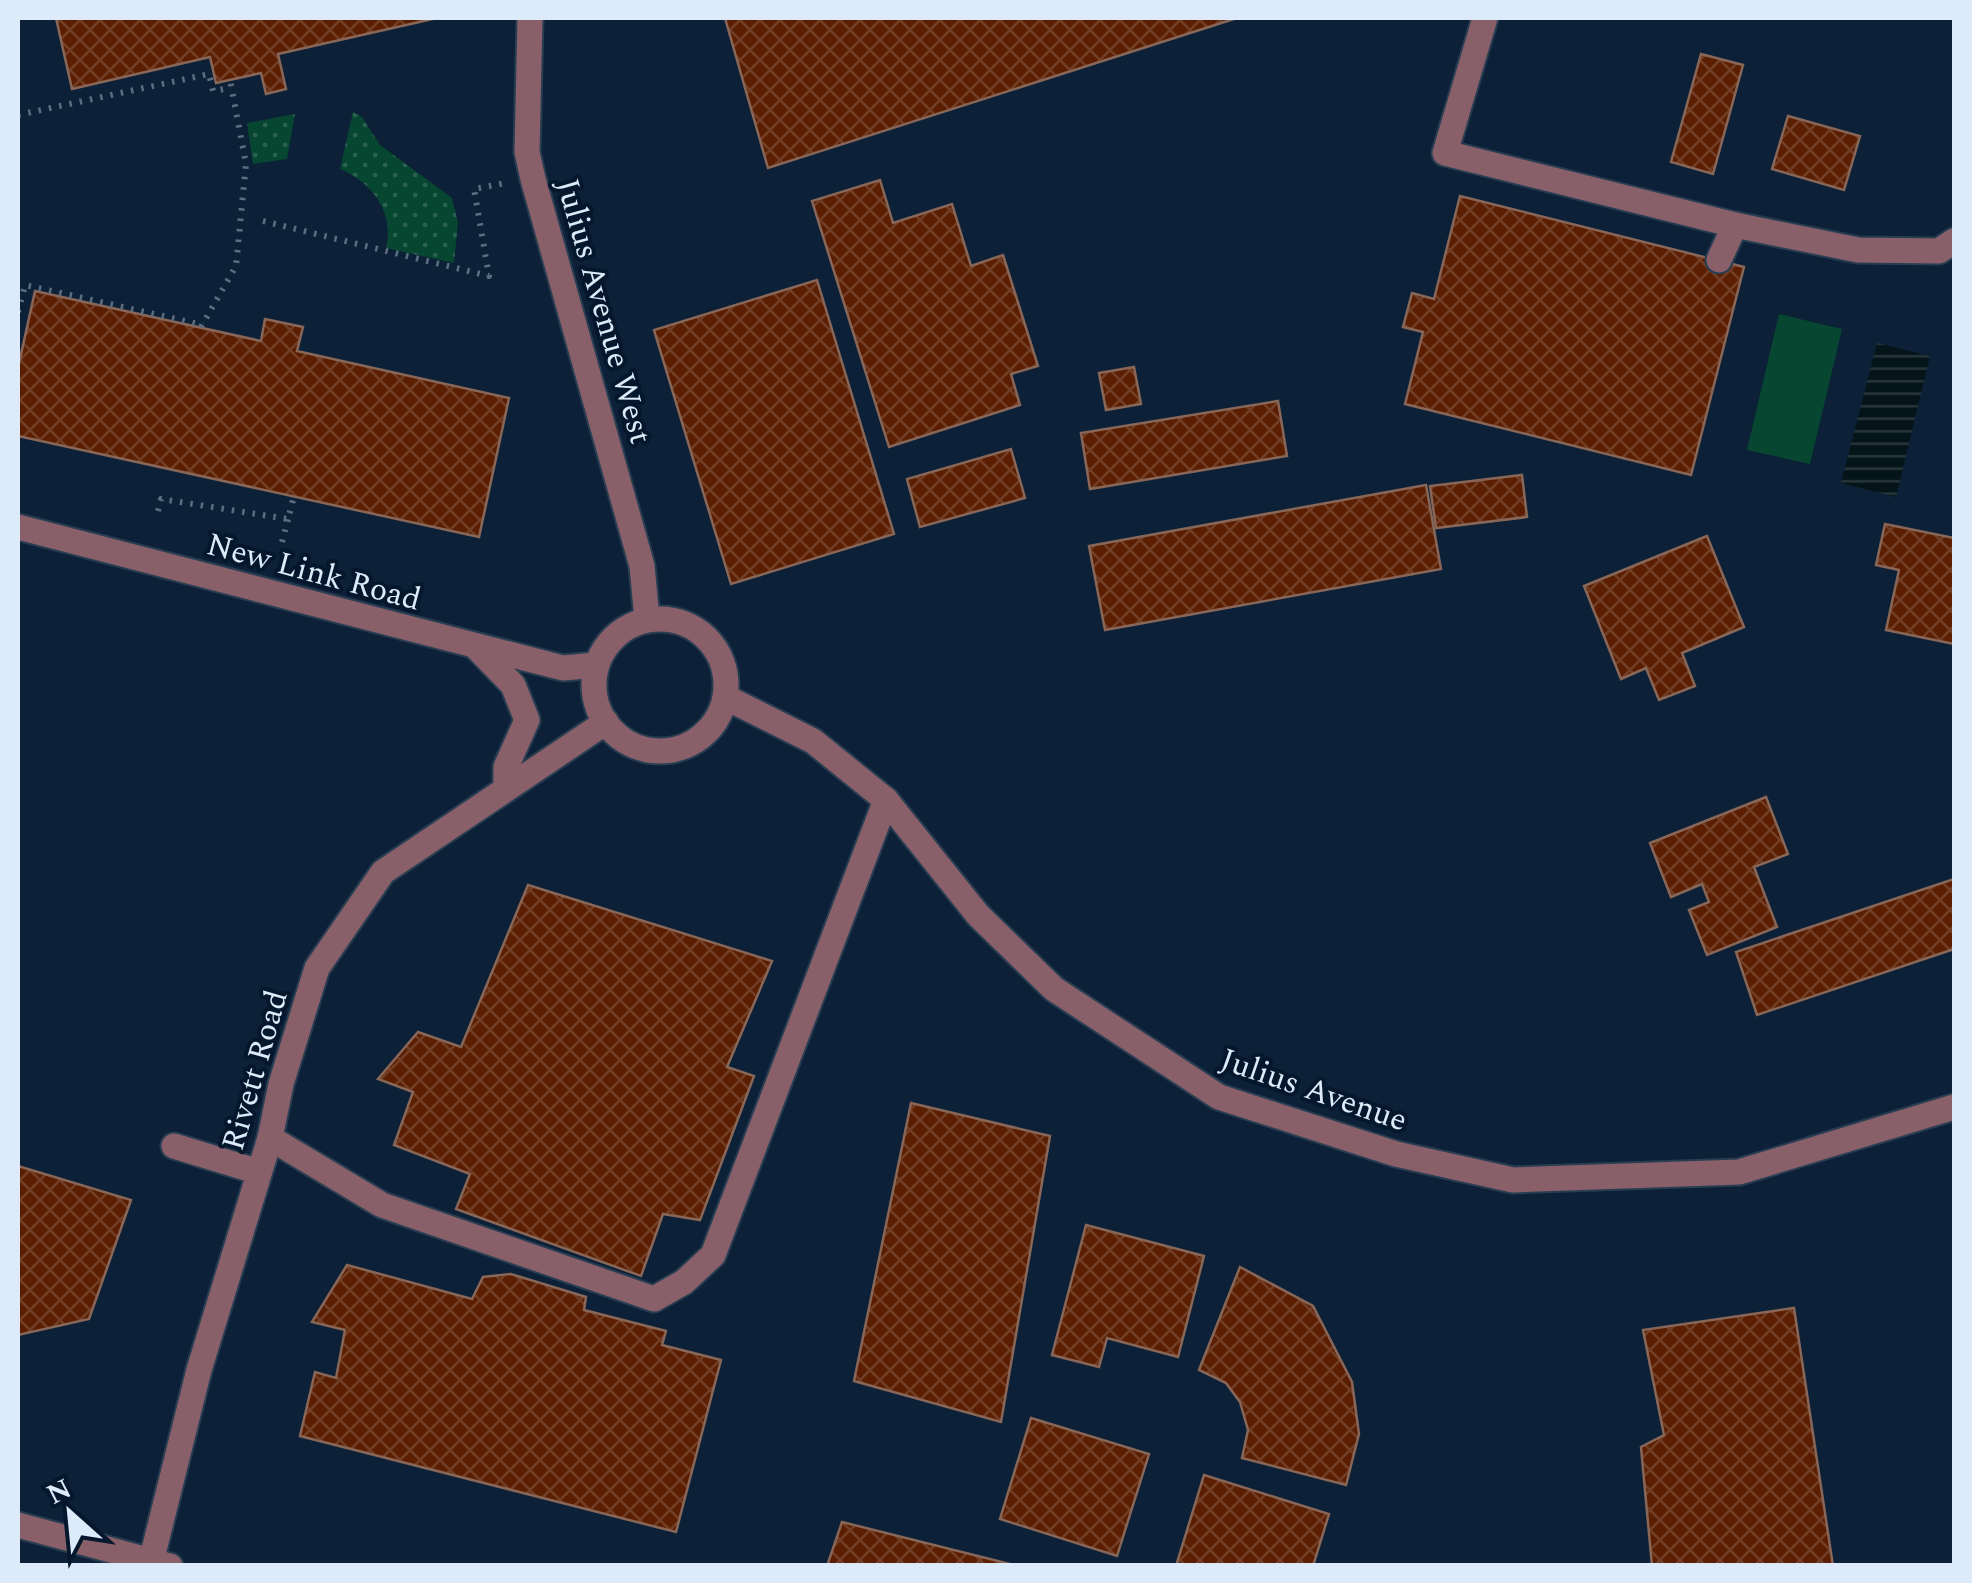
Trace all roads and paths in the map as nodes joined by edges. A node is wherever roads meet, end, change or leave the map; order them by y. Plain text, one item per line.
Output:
1 (530, 18) edge
2 (1485, 18) edge
3 (18, 116) edge
4 (533, 179) junction
5 (263, 221) dead end
6 (1735, 226) junction
7 (1947, 246) edge
8 (1719, 260) dead end
9 (18, 312) edge
10 (294, 496) dead end
11 (158, 512) dead end
12 (288, 519) junction
13 (18, 527) edge
14 (282, 542) dead end
15 (648, 619) junction
16 (474, 646) junction
17 (596, 665) junction
18 (725, 697) junction
19 (606, 722) junction
20 (506, 788) junction
21 (886, 800) junction
22 (1954, 1107) edge
23 (270, 1138) junction
24 (174, 1146) dead end
25 (260, 1172) junction
26 (18, 1525) edge
27 (154, 1564) edge

1 - 4 street, Julius Avenue West
2 - 6 street
3 - 9 path
4 - 5 path
4 - 15 street, Julius Avenue West
6 - 7 street
6 - 8 street
10 - 12 path
11 - 12 path
12 - 14 path
13 - 16 street, New Link Road
15 - 17 street
15 - 18 street
16 - 17 street, New Link Road
16 - 20 street
17 - 19 street
18 - 19 street
18 - 21 street, Julius Avenue
19 - 20 street, Rivett Road
20 - 23 street, Rivett Road
21 - 22 street, Julius Avenue
21 - 23 street
23 - 25 street, Rivett Road
24 - 25 street
25 - 27 street, Rivett Road
26 - 27 street

